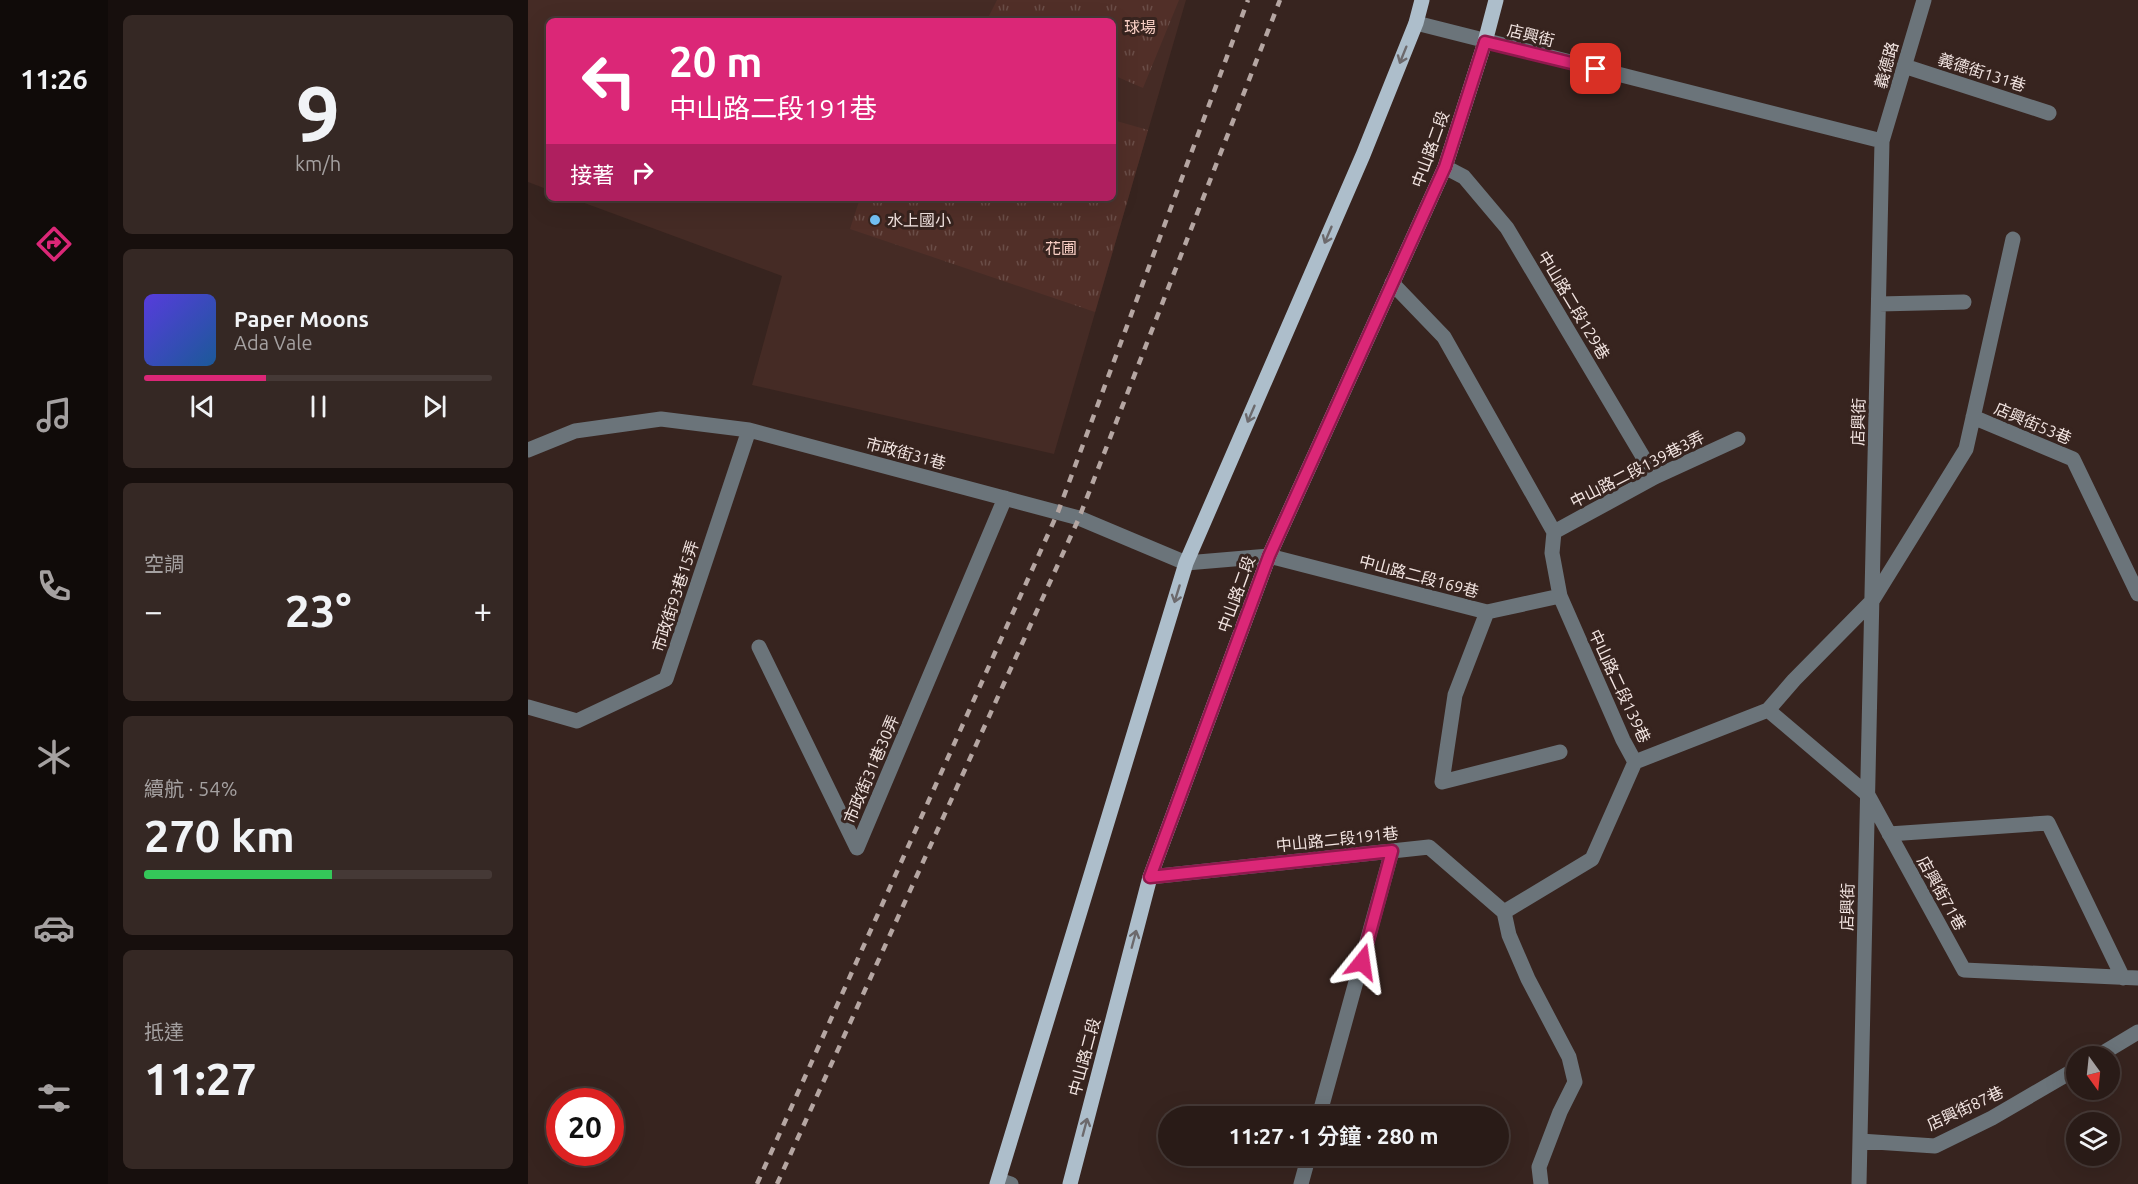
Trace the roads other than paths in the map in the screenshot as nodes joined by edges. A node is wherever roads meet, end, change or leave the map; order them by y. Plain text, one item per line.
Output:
1 (1422, 0) edge
2 (1496, 0) edge
3 (1924, 0) edge
4 (1416, 23) junction
5 (1485, 42) junction
6 (1904, 66) junction
7 (2049, 113) dead end
8 (1882, 141) junction
9 (1445, 167) junction
10 (2013, 239) dead end
11 (1392, 283) junction
12 (1964, 302) dead end
13 (1879, 304) junction
14 (1973, 417) junction
15 (749, 430) junction
16 (1738, 439) dead end
17 (528, 450) edge
18 (1655, 477) junction
19 (1005, 498) junction
20 (1554, 532) junction
21 (1269, 556) junction
22 (1186, 563) junction
23 (2138, 594) edge
24 (1560, 596) junction
25 (1872, 601) junction
26 (1488, 612) junction
27 (759, 647) dead end
28 (528, 707) edge
29 (1768, 710) junction
30 (1560, 752) dead end
31 (1635, 762) junction
32 (1868, 795) junction
33 (1889, 834) junction
34 (1392, 851) junction
35 (1150, 877) junction
36 (1504, 912) junction
37 (2130, 978) edge
38 (2138, 1032) edge
39 (2115, 1046) edge
40 (2066, 1075) edge
41 (1322, 1106) edge
42 (1860, 1141) junction
43 (1306, 1166) edge
44 (1002, 1183) edge
45 (1070, 1184) edge
46 (1300, 1184) edge
47 (1541, 1184) edge
48 (1859, 1184) edge

1 - 4 main road
2 - 5 main road, 中山路二段
3 - 6 street, 義德路
4 - 5 street, 店興街
4 -> 22 main road
5 - 8 street, 店興街
5 - 9 main road, 中山路二段
6 - 7 street, 義德街131巷
6 - 8 street, 義德路
8 - 13 street, 店興街
9 - 11 main road, 中山路二段
9 - 18 street, 中山路二段129巷
10 - 14 street, 店興街53巷
11 - 20 street
11 - 21 main road, 中山路二段
12 - 13 street
13 - 25 street, 店興街
14 - 23 street, 店興街53巷
14 - 25 street, 店興街53巷
15 - 17 street, 市政街31巷
15 - 19 street, 市政街31巷
15 - 28 street, 市政街93巷15弄
16 - 18 street, 中山路二段139巷3弄
18 - 20 street, 中山路二段139巷3弄
19 - 22 street, 市政街31巷
19 - 27 street, 市政街31巷30弄
20 - 24 street, 中山路二段139巷
21 - 22 street, 市政街31巷
21 - 26 street, 中山路二段169巷
21 - 35 main road, 中山路二段
22 -> 44 main road
24 - 26 street, 中山路二段169巷
24 - 31 street, 中山路二段139巷
25 - 29 street, 店興街53巷
25 - 32 street, 店興街
26 - 30 street
29 - 31 street
29 - 32 street, 店興街71巷
31 - 36 street, 中山路二段139巷
32 - 33 street, 店興街71巷
32 - 42 street, 店興街
33 - 37 street, 店興街71巷
33 - 37 street
34 - 35 street, 中山路二段191巷
34 - 36 street, 中山路二段191巷
34 - 41 street
45 -> 35 main road, 中山路二段
36 - 47 street
38 - 39 street
40 - 42 street, 店興街87巷
42 - 48 street, 店興街
43 - 46 street

